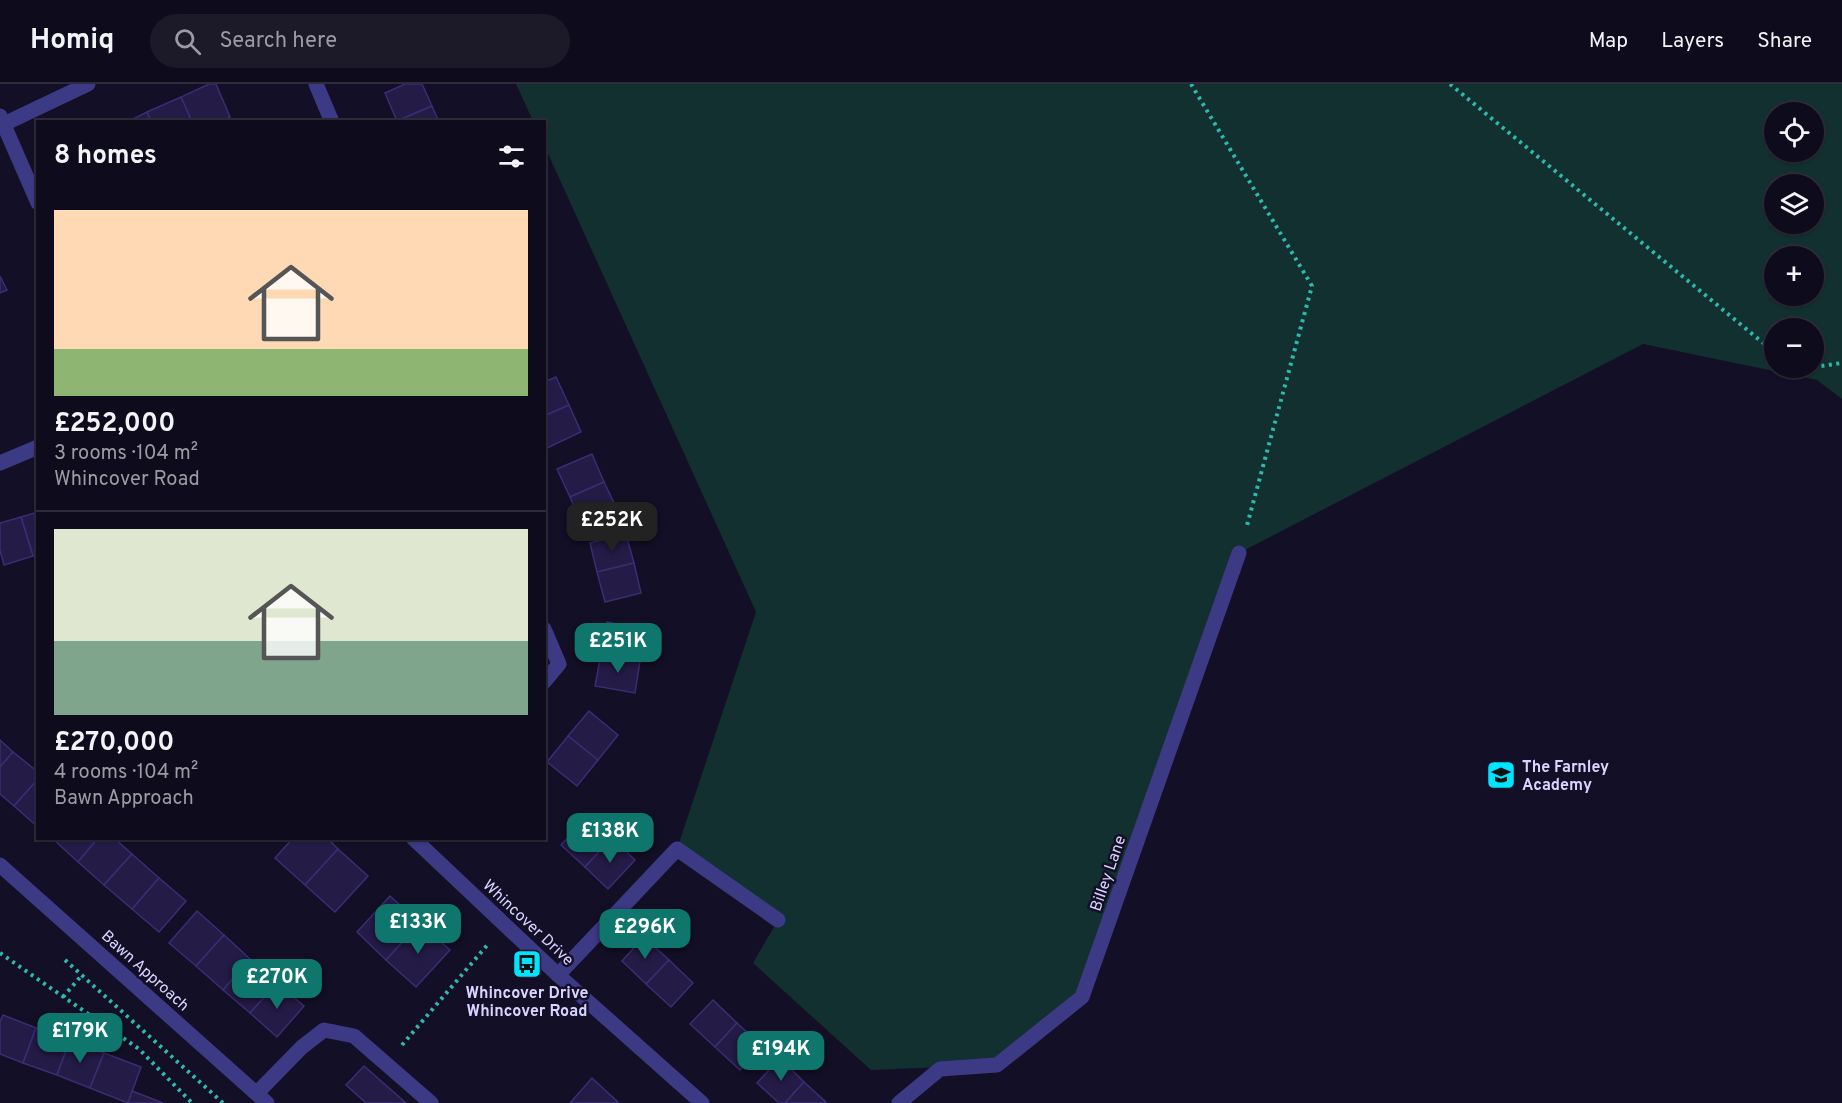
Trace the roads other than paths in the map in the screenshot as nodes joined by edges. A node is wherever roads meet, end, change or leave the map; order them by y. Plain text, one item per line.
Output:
1 (88, 84) edge
2 (316, 84) edge
3 (2, 120) edge
4 (331, 120) edge
5 (36, 198) edge
6 (36, 448) edge
7 (0, 463) edge
8 (1239, 553) road end
9 (546, 633) edge
10 (546, 680) edge
11 (415, 840) edge
12 (0, 865) edge
13 (778, 920) dead end
14 (558, 975) junction
15 (262, 1098) edge
16 (431, 1103) edge
17 (702, 1103) edge
18 (899, 1103) edge

1 - 3 street
2 - 4 street
3 - 5 street
6 - 7 street
8 - 18 street, Billey Lane
9 - 10 street
11 - 14 street, Whincover Drive
12 - 15 street, Bawn Approach
13 - 14 street
14 - 17 street, Whincover Drive
15 - 16 street

